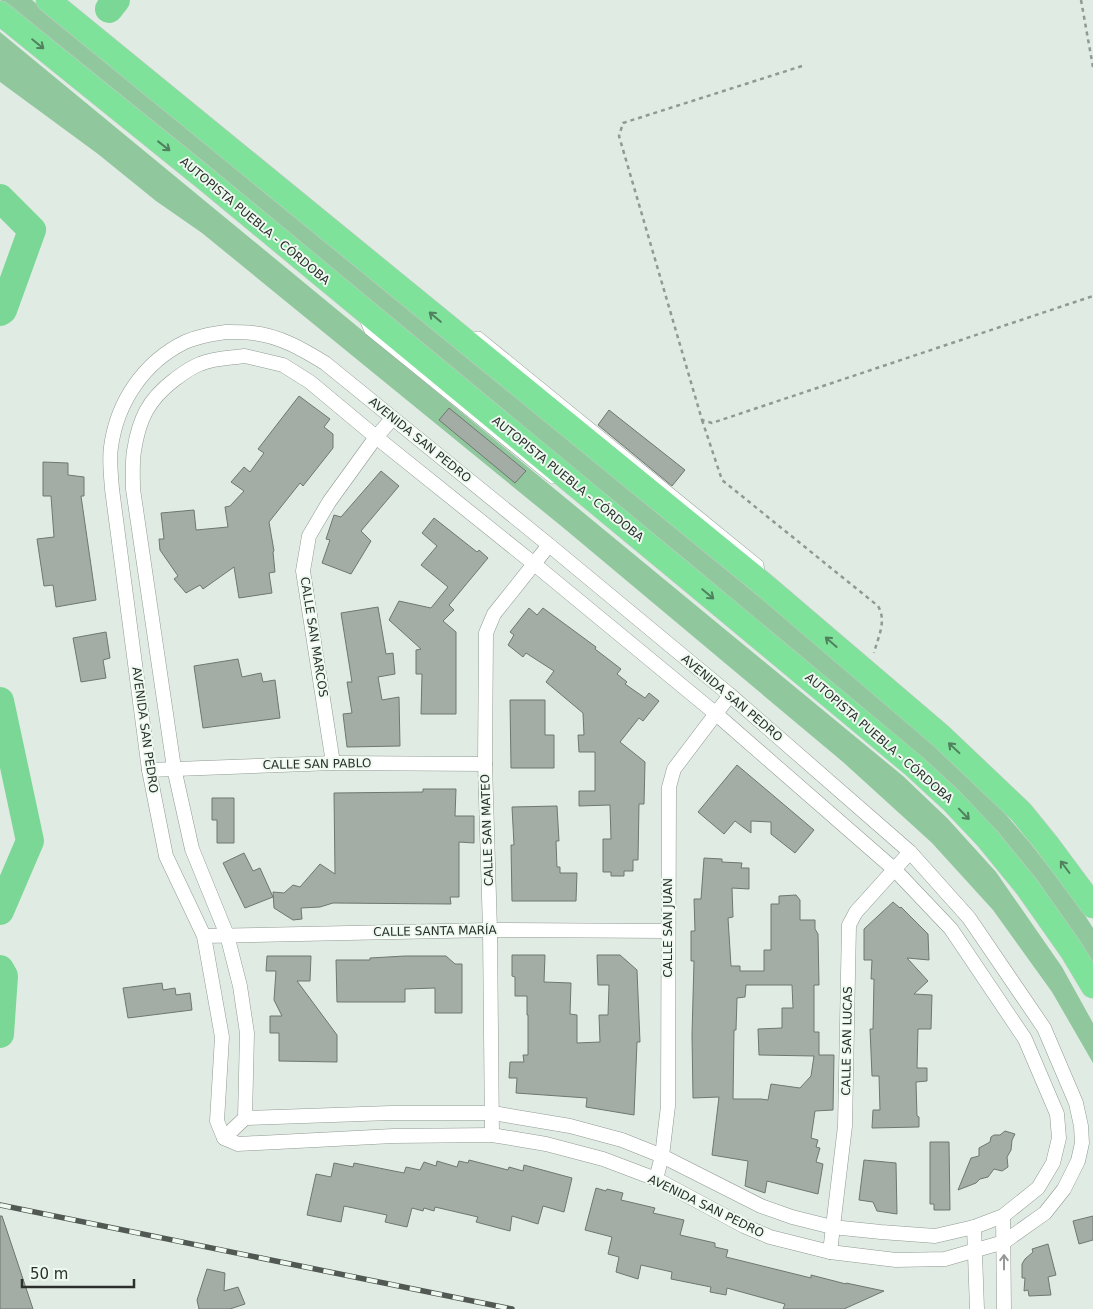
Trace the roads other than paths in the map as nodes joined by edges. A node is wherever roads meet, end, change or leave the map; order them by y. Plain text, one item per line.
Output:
1 (48, 0) edge
2 (0, 13) edge
3 (362, 310) junction
4 (393, 418) junction
5 (376, 438) junction
6 (554, 482) dead end
7 (549, 545) junction
8 (533, 563) junction
9 (730, 695) junction
10 (714, 713) junction
11 (333, 763) junction
12 (485, 764) junction
13 (174, 768) junction
14 (149, 770) junction
15 (910, 852) junction
16 (895, 870) junction
17 (1093, 906) edge
18 (490, 930) junction
19 (667, 931) junction
20 (227, 935) junction
21 (204, 936) junction
22 (1093, 986) edge
23 (492, 1113) junction
24 (245, 1118) junction
25 (492, 1135) junction
26 (224, 1138) junction
27 (662, 1156) junction
28 (656, 1179) junction
29 (1003, 1216) junction
30 (832, 1227) junction
31 (974, 1227) junction
32 (1004, 1242) junction
33 (976, 1251) junction
34 (830, 1252) junction
35 (977, 1309) edge
36 (1004, 1309) edge

17 -> 1 highway
2 -> 3 highway, AUTOPISTA PUEBLA - CÓRDOBA
3 - 6 lane
3 -> 22 highway, AUTOPISTA PUEBLA - CÓRDOBA
4 - 5 street, CALLE SAN MARCOS
4 - 7 street, AVENIDA SAN PEDRO
4 - 14 street, AVENIDA SAN PEDRO
5 - 8 street, AVENIDA SAN PEDRO
5 - 11 street, CALLE SAN MARCOS
5 - 13 street, AVENIDA SAN PEDRO
7 - 8 street, CALLE SAN MATEO
7 - 9 street, AVENIDA SAN PEDRO
8 - 10 street, AVENIDA SAN PEDRO
8 - 12 street, CALLE SAN MATEO
9 - 10 street, CALLE SAN JUAN
9 - 15 street, AVENIDA SAN PEDRO
10 - 16 street, AVENIDA SAN PEDRO
10 - 19 street, CALLE SAN JUAN
11 - 12 street, CALLE SAN PABLO
11 - 13 street, CALLE SAN PABLO
12 - 18 street, CALLE SAN MATEO
13 - 14 street, CALLE SAN PABLO
13 - 20 street, AVENIDA SAN PEDRO
14 - 21 street, AVENIDA SAN PEDRO
15 - 16 street, CALLE SAN LUCAS
15 - 32 street, AVENIDA SAN PEDRO
16 - 29 street, AVENIDA SAN PEDRO
16 - 30 street, CALLE SAN LUCAS
18 - 19 street, CALLE SANTA MARÍA
18 - 20 street, CALLE SANTA MARÍA
18 - 23 street, CALLE SAN MATEO
19 - 27 street, CALLE SAN JUAN
20 - 21 street, CALLE SANTA MARÍA
20 - 24 street, AVENIDA SAN PEDRO
21 - 26 street, AVENIDA SAN PEDRO
23 - 24 street, AVENIDA SAN PEDRO
23 - 25 street, CALLE SAN MATEO
23 - 27 street, AVENIDA SAN PEDRO
24 - 26 street
25 - 26 street, AVENIDA SAN PEDRO
25 - 28 street, AVENIDA SAN PEDRO
27 - 28 street, CALLE SAN JUAN
27 - 30 street, AVENIDA SAN PEDRO
28 - 34 street, AVENIDA SAN PEDRO
29 - 31 street, AVENIDA SAN PEDRO
29 - 32 street
30 - 31 street, AVENIDA SAN PEDRO
30 - 34 street, CALLE SAN LUCAS
31 - 33 street
32 - 33 street, AVENIDA SAN PEDRO
36 -> 32 street
33 - 34 street, AVENIDA SAN PEDRO
33 - 35 street

